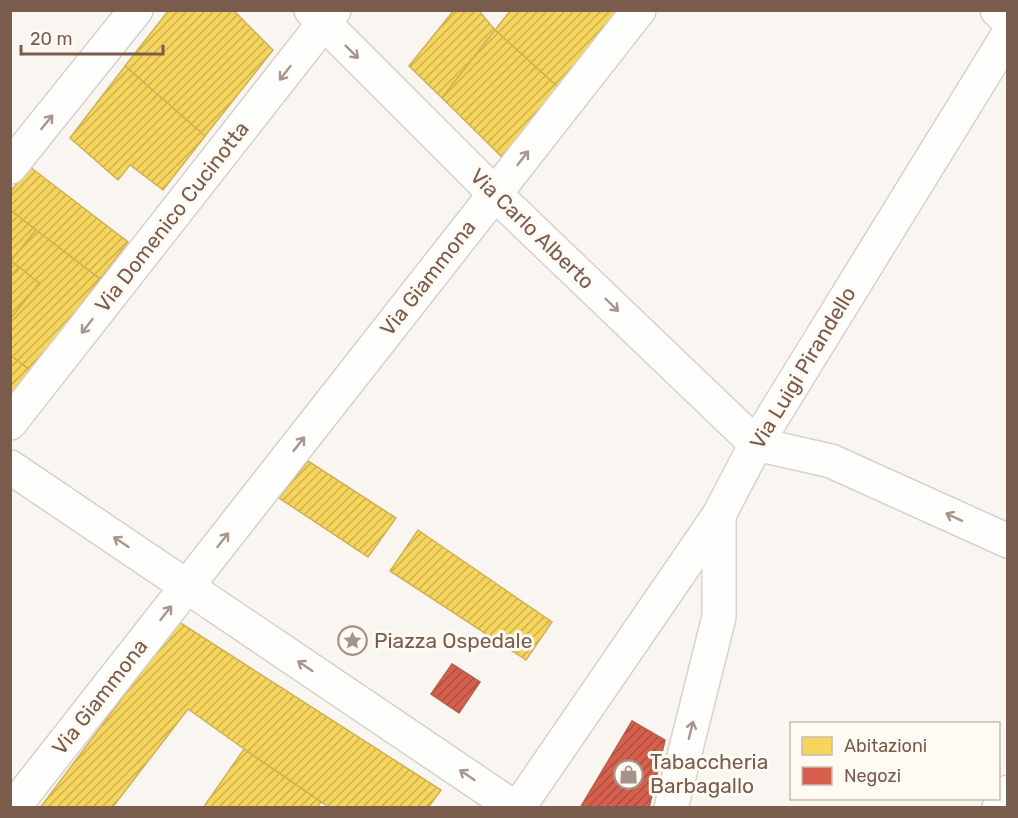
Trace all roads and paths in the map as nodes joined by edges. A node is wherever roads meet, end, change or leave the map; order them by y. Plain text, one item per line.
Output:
1 (136, 10) edge
2 (639, 10) edge
3 (997, 10) edge
4 (323, 15) edge
5 (1008, 20) edge
6 (1008, 35) edge
7 (10, 167) edge
8 (495, 194) junction
9 (10, 423) edge
10 (756, 444) junction
11 (10, 467) edge
12 (719, 515) junction
13 (1008, 541) edge
14 (187, 586) junction
15 (1008, 792) edge
16 (14, 807) edge
17 (517, 807) edge
18 (671, 807) edge
19 (999, 807) edge

7 -> 1 street
8 -> 2 street, Via Giammona
3 - 5 street
4 -> 8 street, Via Carlo Alberto
4 -> 9 street, Via Domenico Cucinotta
6 - 10 street, Via Luigi Pirandello
8 -> 10 street, Via Carlo Alberto
14 -> 8 street, Via Giammona
10 - 12 street, Via Luigi Pirandello
13 -> 10 street
14 -> 11 street
12 - 17 street, Via Luigi Pirandello
18 -> 12 street
16 -> 14 street, Via Giammona
17 -> 14 street
15 - 19 street

